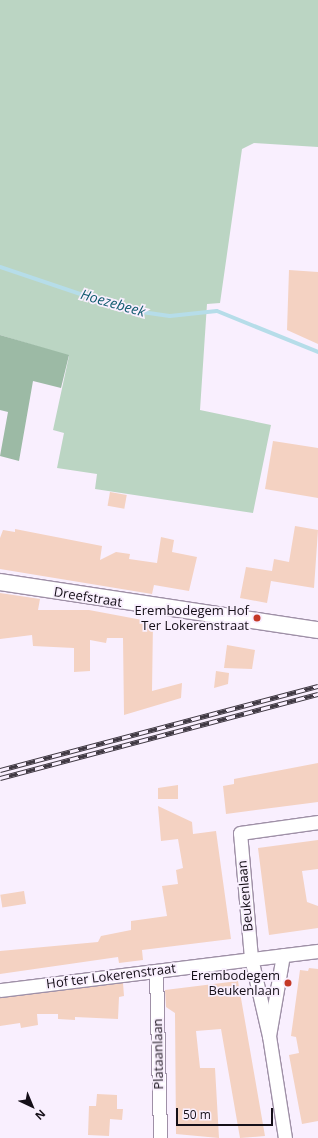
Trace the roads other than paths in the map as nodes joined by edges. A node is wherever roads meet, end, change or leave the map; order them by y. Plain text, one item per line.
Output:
1 (0, 582) edge
2 (318, 630) edge
3 (318, 822) edge
4 (318, 951) edge
5 (283, 955) junction
6 (251, 958) junction
7 (156, 971) junction
8 (0, 990) edge
9 (269, 1036) junction
10 (160, 1138) edge
11 (285, 1138) edge

1 - 2 street, Dreefstraat
3 - 6 street, Beukenlaan
4 - 5 street, Hof ter Lokerenstraat
5 - 6 street, Hof ter Lokerenstraat
5 - 9 street, Beukenlaan
6 - 7 street, Hof ter Lokerenstraat
6 - 9 street, Beukenlaan
7 - 8 street, Hof ter Lokerenstraat
7 - 10 street, Plataanlaan
9 - 11 street, Beukenlaan

